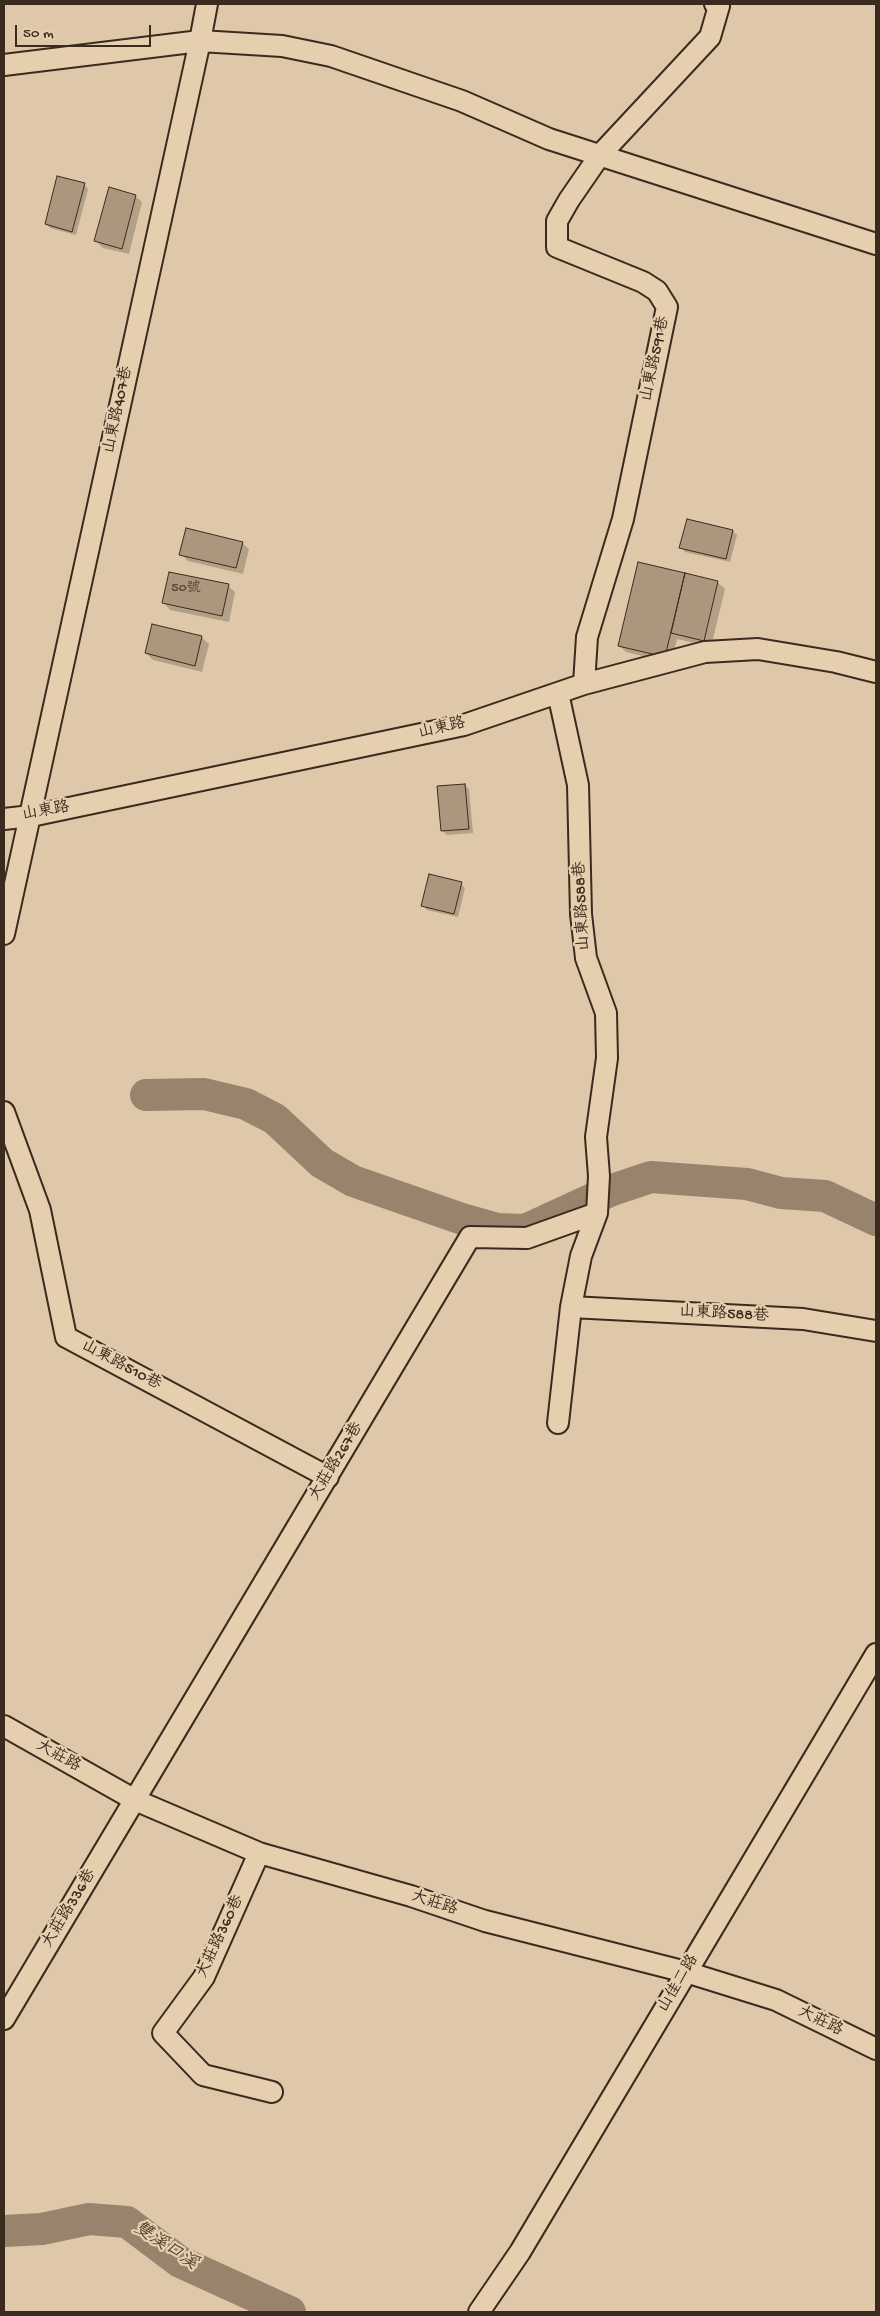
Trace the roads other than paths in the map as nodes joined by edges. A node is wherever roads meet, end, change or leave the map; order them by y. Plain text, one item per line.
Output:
1 (206, 4) edge
2 (715, 4) edge
3 (200, 42) junction
4 (4, 64) edge
5 (600, 155) junction
6 (876, 244) edge
7 (876, 672) edge
8 (584, 684) junction
9 (558, 693) junction
10 (31, 816) junction
11 (4, 819) edge
12 (4, 934) edge
13 (4, 1112) edge
14 (597, 1213) junction
15 (570, 1307) junction
16 (876, 1331) edge
17 (558, 1423) dead end
18 (328, 1477) junction
19 (876, 1654) edge
20 (4, 1726) edge
21 (136, 1800) junction
22 (259, 1853) junction
23 (686, 1972) junction
24 (4, 2018) edge
25 (876, 2049) edge
26 (272, 2092) dead end
27 (479, 2312) edge

1 - 3 street, 山東路407巷
2 - 5 street, 山東路591巷
3 - 4 street
3 - 5 street
3 - 10 street, 山東路407巷
5 - 6 street
5 - 8 street, 山東路591巷
7 - 8 street, 山東路
8 - 9 street, 山東路
9 - 10 street, 山東路
9 - 14 street, 山東路588巷
10 - 11 street, 山東路
10 - 12 street
13 - 18 street, 山東路510巷
14 - 15 street, 山東路588巷
14 - 18 street, 大莊路267巷
15 - 16 street, 山東路588巷
15 - 17 street, 山東路588巷
18 - 21 street, 大莊路267巷
19 - 23 street, 山佳二路
20 - 21 street, 大莊路
21 - 22 street, 大莊路
21 - 24 street, 大莊路336巷
22 - 23 street, 大莊路
22 - 26 street, 大莊路360巷
23 - 25 street, 大莊路
23 - 27 street, 山佳二路

